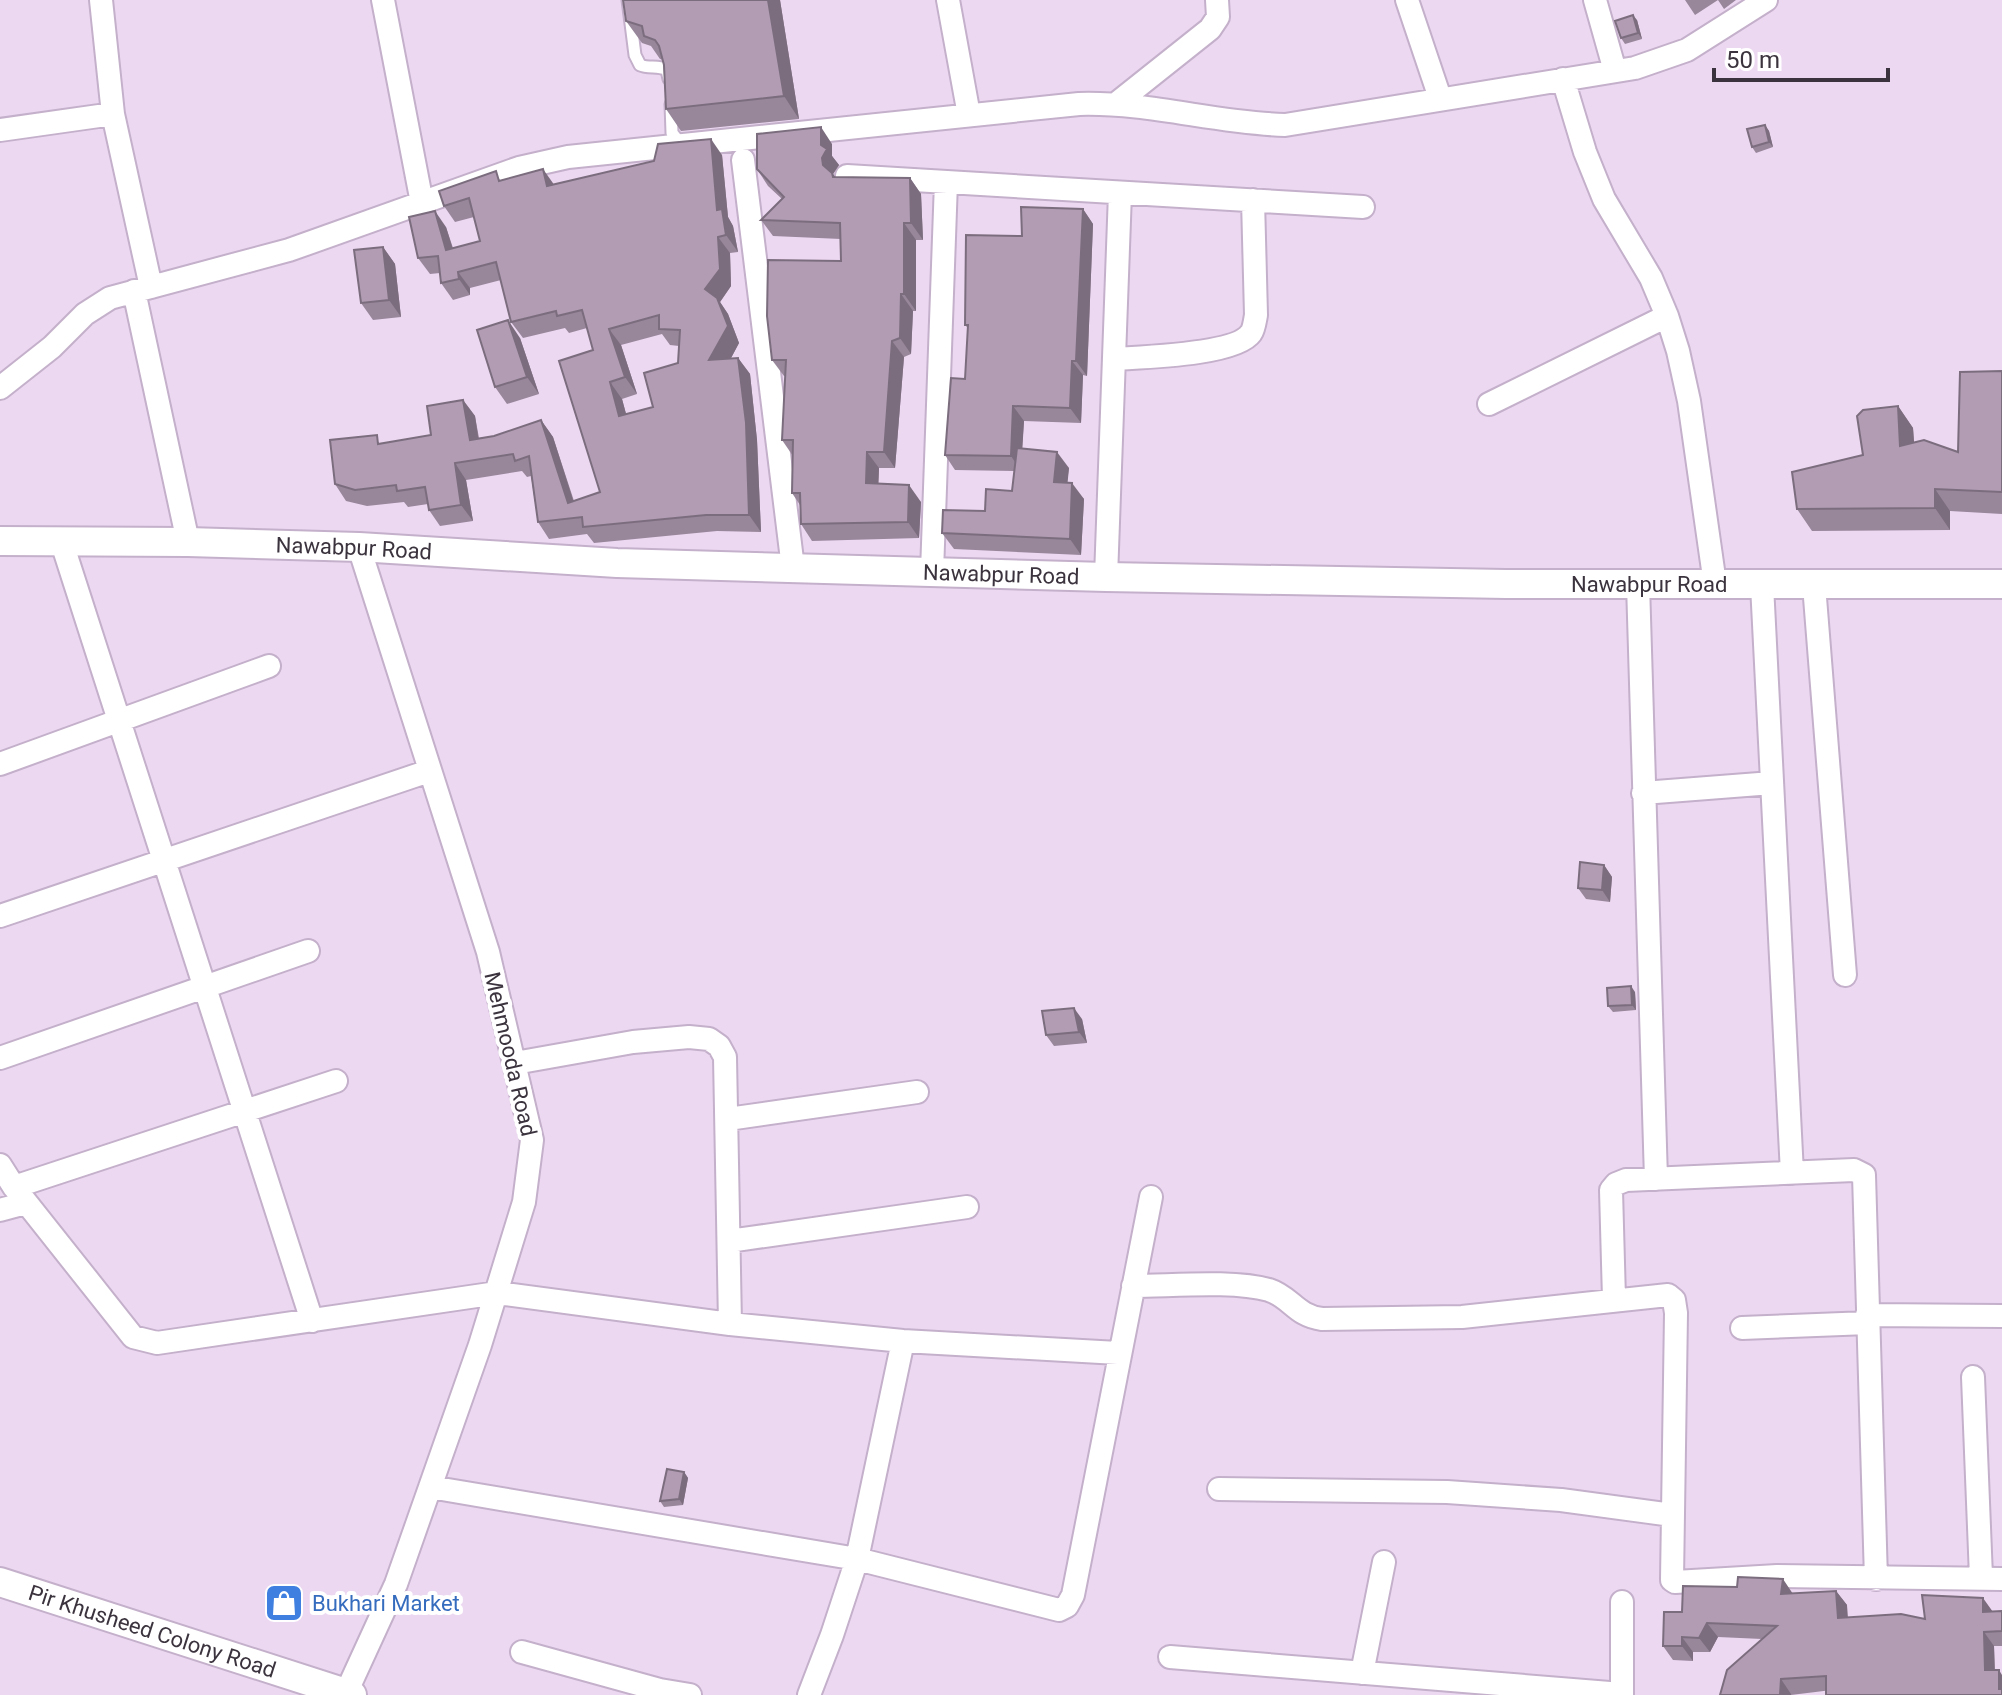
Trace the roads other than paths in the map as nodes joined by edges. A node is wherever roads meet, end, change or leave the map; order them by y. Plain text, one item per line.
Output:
1 (101, 0) edge
2 (383, 0) edge
3 (628, 0) edge
4 (948, 0) edge
5 (1217, 0) edge
6 (1407, 0) edge
7 (1595, 0) edge
8 (1766, 0) edge
9 (1615, 71) junction
10 (1563, 79) junction
11 (1440, 98) junction
12 (1117, 103) junction
13 (113, 114) junction
14 (969, 115) junction
15 (0, 130) edge
16 (681, 144) junction
17 (743, 160) dead end
18 (847, 176) edge
19 (946, 182) junction
20 (1120, 193) junction
21 (1253, 200) junction
22 (422, 203) junction
23 (1363, 207) dead end
24 (143, 289) junction
25 (1667, 316) junction
26 (1114, 359) junction
27 (0, 388) edge
28 (1489, 404) dead end
29 (0, 541) edge
30 (188, 542) junction
31 (62, 543) junction
32 (359, 547) junction
33 (793, 568) junction
34 (932, 572) junction
35 (1106, 577) junction
36 (1638, 584) junction
37 (1715, 584) junction
38 (2002, 584) edge
39 (1762, 585) junction
40 (1814, 585) junction
41 (269, 666) dead end
42 (119, 721) junction
43 (0, 764) edge
44 (429, 771) junction
45 (1772, 783) junction
46 (1643, 793) junction
47 (164, 860) junction
48 (0, 916) edge
49 (308, 951) dead end
50 (1845, 975) dead end
51 (205, 987) junction
52 (0, 1058) edge
53 (515, 1063) junction
54 (336, 1081) dead end
55 (917, 1092) dead end
56 (245, 1111) junction
57 (728, 1119) junction
58 (0, 1165) edge
59 (1792, 1173) junction
60 (1656, 1179) junction
61 (20, 1195) junction
62 (1151, 1197) dead end
63 (967, 1207) dead end
64 (0, 1210) edge
65 (729, 1241) junction
66 (1133, 1286) junction
67 (497, 1293) junction
68 (1614, 1299) junction
69 (2002, 1316) edge
70 (1867, 1319) junction
71 (312, 1321) junction
72 (730, 1324) junction
73 (1742, 1328) dead end
74 (903, 1341) junction
75 (1118, 1353) junction
76 (1973, 1377) dead end
77 (430, 1487) junction
78 (1219, 1489) dead end
79 (1672, 1515) junction
80 (857, 1559) junction
81 (1384, 1562) dead end
82 (1991, 1578) edge
83 (1876, 1579) junction
84 (0, 1582) edge
85 (1622, 1602) dead end
86 (522, 1652) dead end
87 (1170, 1657) dead end
88 (1362, 1673) junction
89 (349, 1694) edge
90 (690, 1695) edge
91 (809, 1695) edge
92 (1622, 1695) edge

1 - 13 street
2 - 22 street
3 - 16 lane
4 - 14 street
5 - 12 street
6 - 11 street
7 - 9 street
8 - 9 street
9 - 10 street
10 - 11 street
10 - 25 street
11 - 12 street
12 - 14 street
13 - 15 street
13 - 24 street
14 - 16 street
16 - 22 street
17 - 33 street
18 - 19 street
19 - 20 street
19 - 34 street
20 - 21 street
20 - 26 street
21 - 23 street
21 - 26 street
22 - 24 street
24 - 27 street
24 - 30 street
25 - 28 street
25 - 37 street
26 - 35 street
29 - 31 street, Nawabpur Road
30 - 31 street, Nawabpur Road
30 - 32 street, Nawabpur Road
31 - 42 street
32 - 33 street, Nawabpur Road
32 - 44 street, Mehmooda Road
33 - 34 street, Nawabpur Road
34 - 35 street, Nawabpur Road
35 - 36 street, Nawabpur Road
36 - 37 street, Nawabpur Road
36 - 46 street
37 - 39 street, Nawabpur Road
38 - 40 street, Nawabpur Road
39 - 40 street, Nawabpur Road
39 - 45 street
40 - 50 street
41 - 42 street
42 - 43 street
42 - 47 street
44 - 47 street
44 - 53 street, Mehmooda Road
45 - 46 street
45 - 59 street
46 - 60 street
47 - 48 street
47 - 51 street
49 - 51 street
51 - 52 street
51 - 56 street
53 - 57 street
53 - 67 street, Mehmooda Road
54 - 56 street
55 - 57 street
56 - 61 street
56 - 71 street
57 - 65 street
58 - 61 street
59 - 60 street
59 - 70 street
60 - 68 street
61 - 64 street
61 - 71 street
62 - 66 street
63 - 65 street
65 - 72 street
66 - 68 street
66 - 75 street
67 - 71 street
67 - 72 street
67 - 77 street, Mehmooda Road
68 - 79 street
69 - 70 street
70 - 73 street
70 - 83 street
72 - 74 street
74 - 75 street
74 - 80 street
75 - 80 street
76 - 82 street
77 - 80 street
77 - 89 street, Mehmooda Road
78 - 79 street
79 - 83 street
80 - 91 street
81 - 88 street
82 - 83 street
84 - 89 street, Pir Khusheed Colony Road
85 - 92 street
86 - 90 street
87 - 88 street
88 - 92 street

